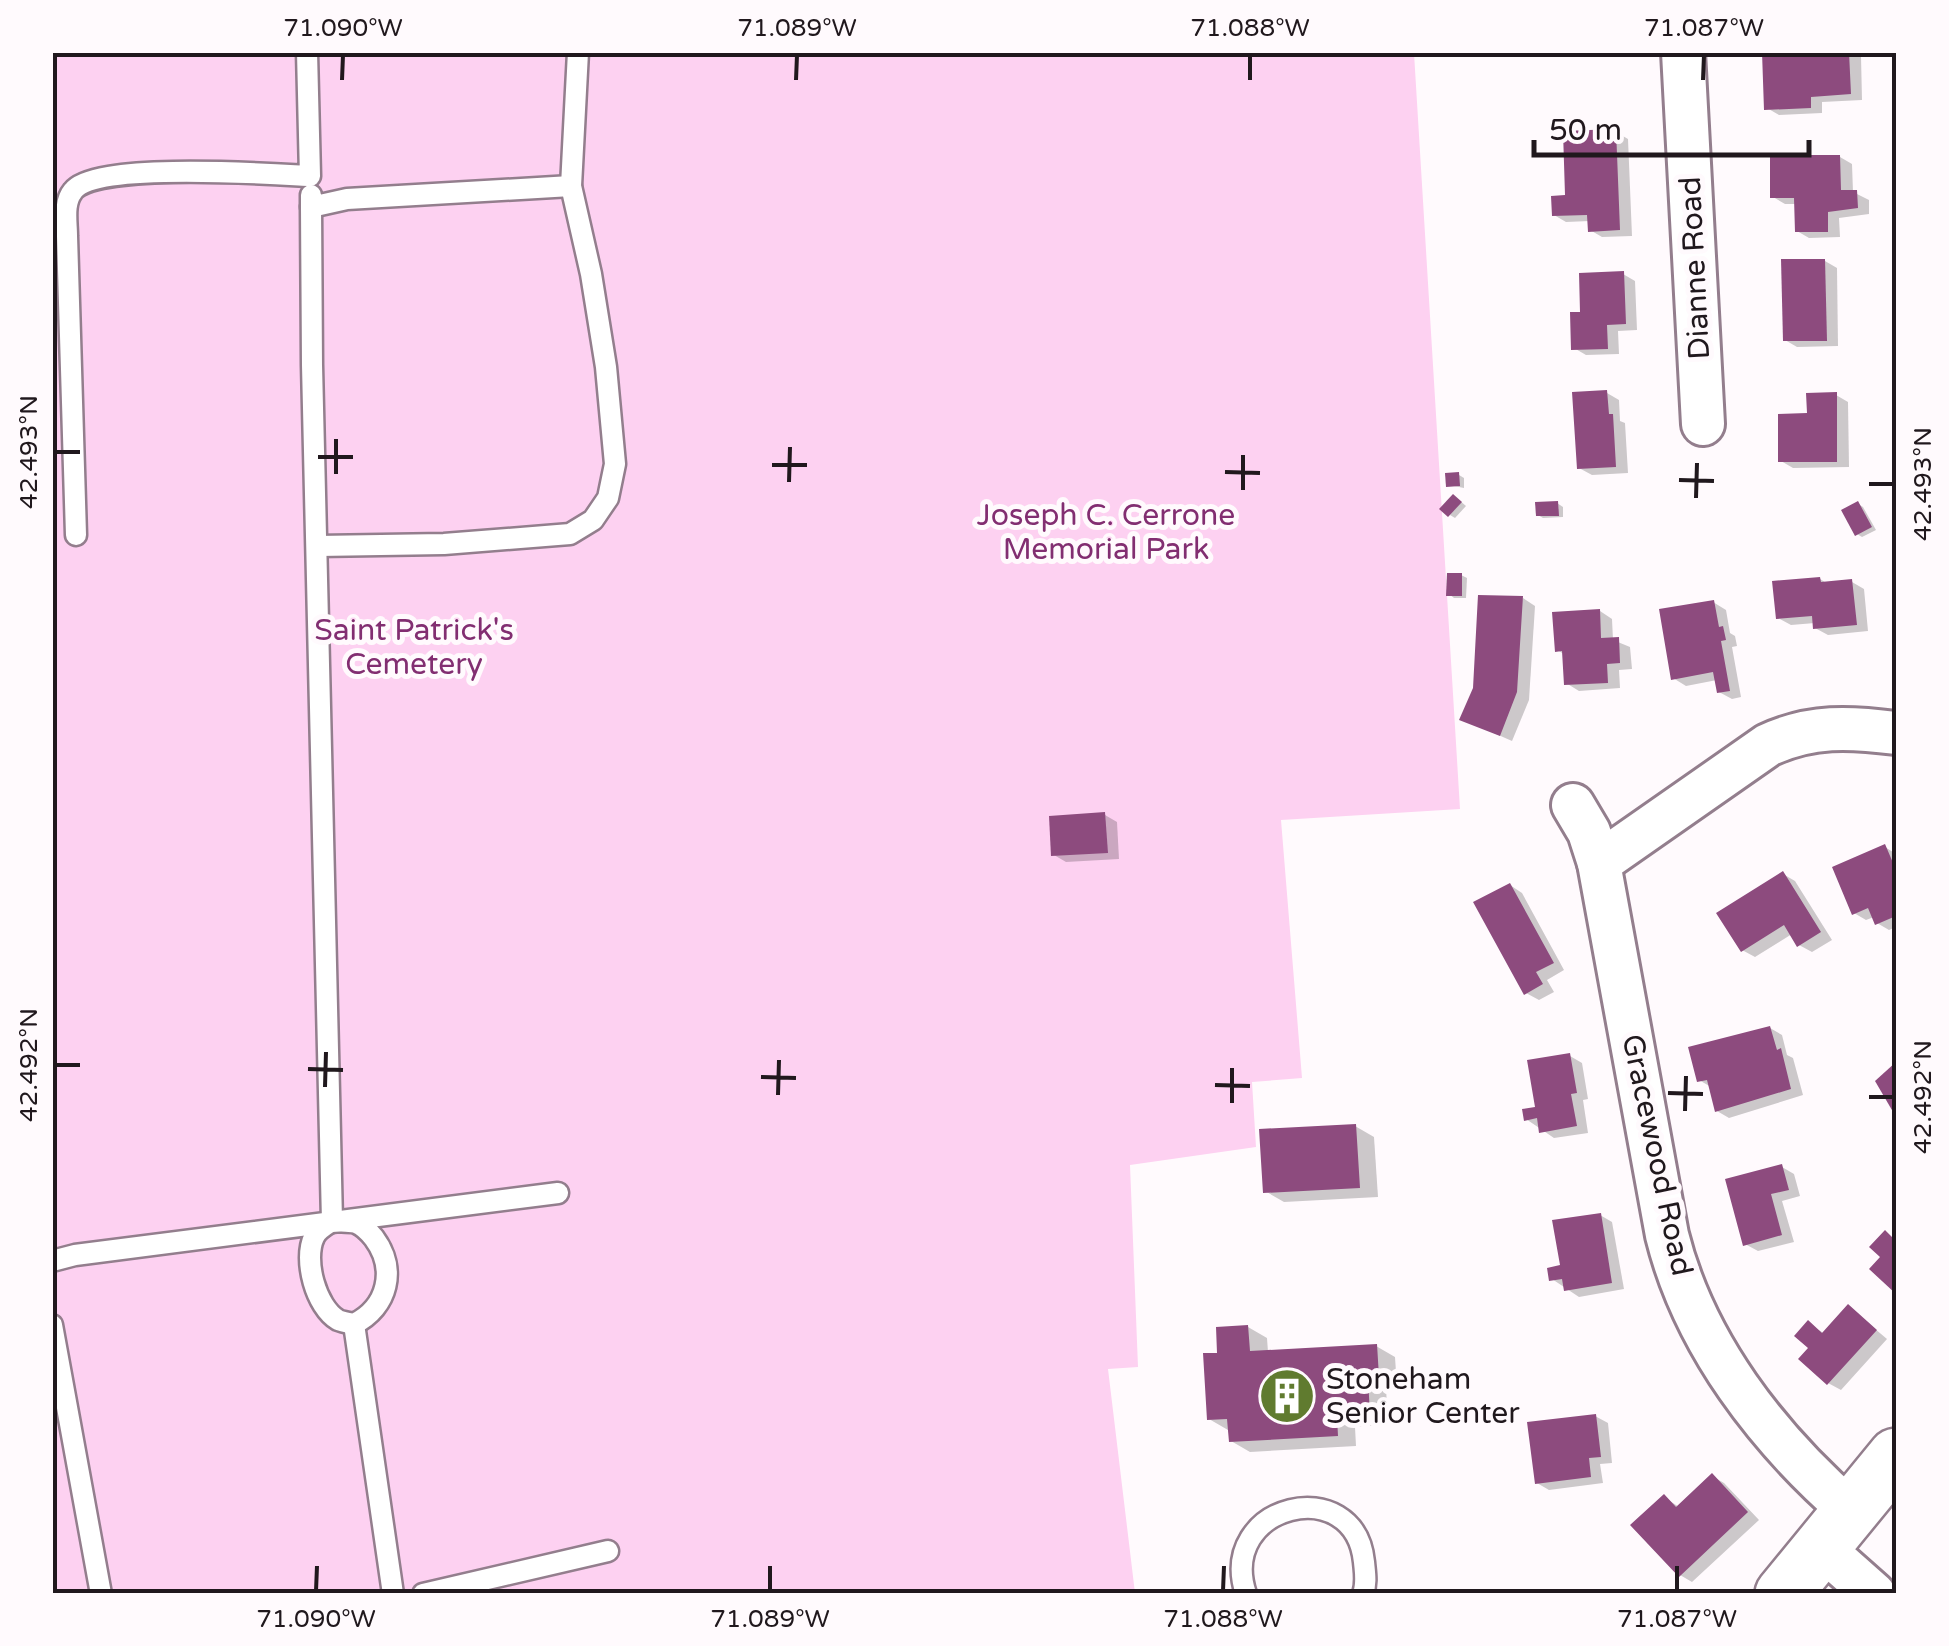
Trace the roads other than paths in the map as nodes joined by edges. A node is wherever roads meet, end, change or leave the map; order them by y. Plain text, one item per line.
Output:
1 (308, 52) edge
2 (578, 52) edge
3 (1683, 52) edge
4 (310, 176) junction
5 (571, 186) junction
6 (311, 207) junction
7 (1703, 424) dead end
8 (76, 534) dead end
9 (318, 546) junction
10 (1896, 733) edge
11 (1573, 805) dead end
12 (1599, 863) junction
13 (558, 1193) dead end
14 (332, 1221) junction
15 (52, 1261) edge
16 (354, 1324) junction
17 (52, 1325) edge
18 (1896, 1456) edge
19 (1836, 1529) junction
20 (608, 1551) dead end
21 (102, 1594) edge
22 (392, 1594) edge
23 (424, 1594) edge
24 (1246, 1594) edge
25 (1363, 1594) edge
26 (1783, 1594) edge
27 (1874, 1594) edge

1 - 4 lane
2 - 5 lane
3 - 7 street, Dianne Road
4 - 6 lane
4 - 8 lane
5 - 6 lane
5 - 9 lane
6 - 9 lane
9 - 14 lane
10 - 12 street
11 - 12 street, Gracewood Road
12 - 19 street, Gracewood Road
13 - 14 lane
14 - 15 lane
14 - 16 lane
14 - 16 lane
16 - 22 lane
17 - 21 lane
18 - 19 main road
19 - 26 main road
19 - 27 street, Gracewood Road
20 - 23 lane
24 - 25 lane

